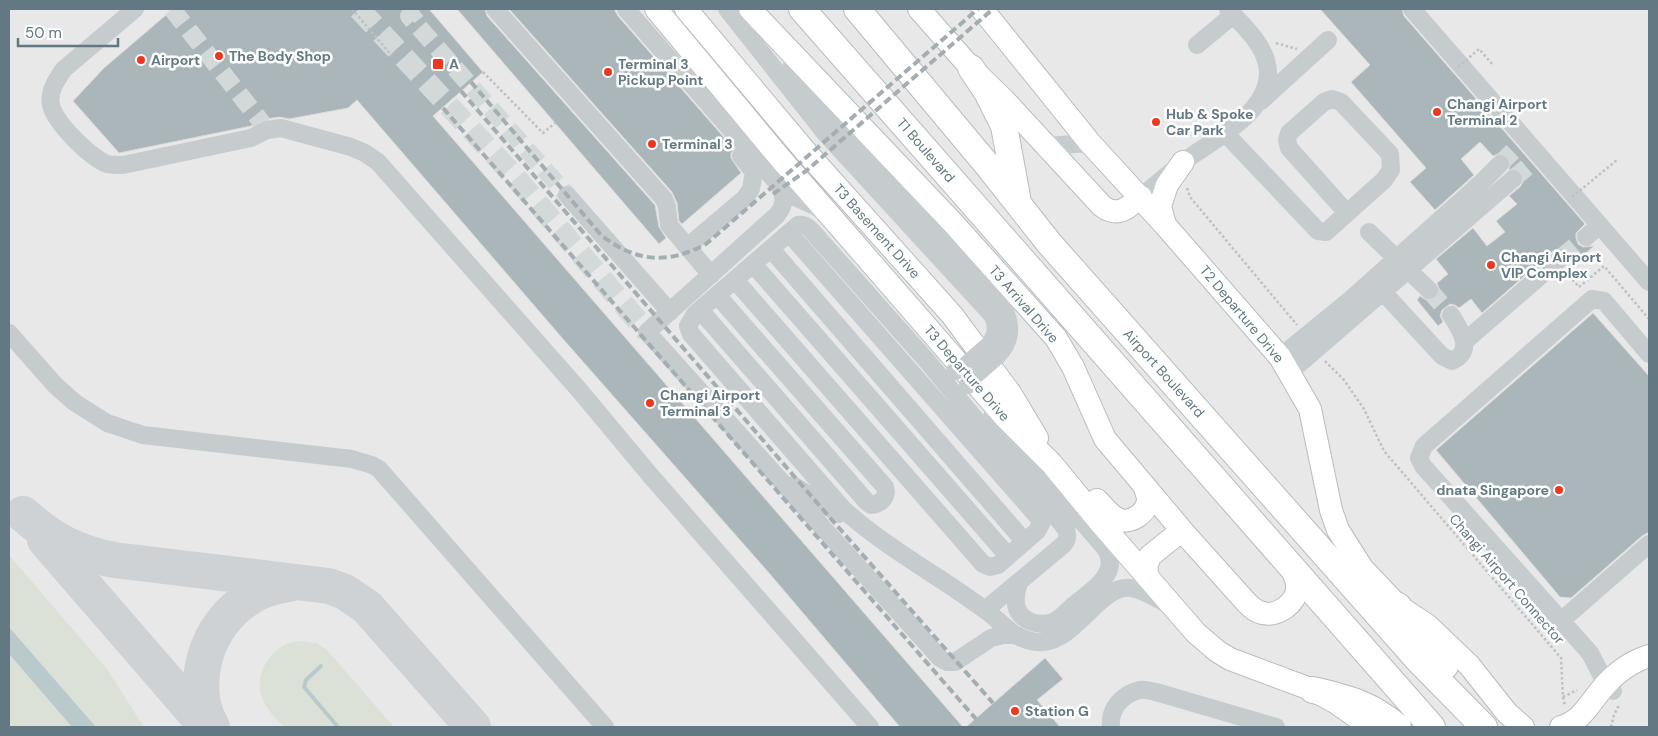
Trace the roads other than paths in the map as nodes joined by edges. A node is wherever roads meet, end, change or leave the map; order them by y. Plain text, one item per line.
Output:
1 (135, 9) edge
2 (494, 9) edge
3 (613, 9) edge
4 (626, 9) edge
5 (656, 9) edge
6 (686, 9) edge
7 (727, 9) edge
8 (802, 9) edge
9 (857, 9) edge
10 (920, 9) edge
11 (982, 9) edge
12 (1412, 9) edge
13 (751, 10) edge
14 (1231, 12) edge
15 (1328, 40) dead end
16 (1197, 46) dead end
17 (1310, 56) junction
18 (1265, 60) junction
19 (971, 68) junction
20 (1257, 105) junction
21 (1226, 134) junction
22 (1090, 143) junction
23 (1046, 146) junction
24 (1500, 164) tunnel mouth
25 (1185, 171) junction
26 (1513, 179) tunnel mouth
27 (1480, 184) junction
28 (780, 186) junction
29 (566, 195) tunnel mouth
30 (1492, 197) junction
31 (1141, 198) junction
32 (1464, 198) junction
33 (1476, 212) junction
34 (1347, 213) junction
35 (831, 216) junction
36 (1165, 225) junction
37 (1600, 225) junction
38 (1369, 232) dead end
39 (789, 233) junction
40 (1586, 237) tunnel mouth
41 (687, 247) junction
42 (771, 249) junction
43 (1559, 260) tunnel mouth
44 (753, 264) junction
45 (1402, 266) junction
46 (710, 275) junction
47 (735, 280) junction
48 (1649, 282) edge
49 (1429, 290) tunnel mouth
50 (1051, 292) junction
51 (1383, 292) junction
52 (717, 295) junction
53 (1355, 306) junction
54 (700, 310) junction
55 (670, 312) junction
56 (1451, 315) tunnel mouth
57 (9, 333) edge
58 (1464, 342) junction
59 (992, 351) junction
60 (1649, 354) edge
61 (928, 362) junction
62 (1285, 365) junction
63 (973, 385) junction
64 (976, 419) junction
65 (1055, 468) junction
66 (776, 474) junction
67 (1145, 488) junction
68 (872, 534) junction
69 (1185, 534) junction
70 (1025, 542) junction
71 (1649, 544) edge
72 (1008, 556) junction
73 (1292, 569) junction
74 (1148, 577) junction
75 (1020, 582) junction
76 (1174, 606) junction
77 (1398, 606) junction
78 (985, 610) junction
79 (1562, 620) junction
80 (1015, 635) junction
81 (1649, 656) edge
82 (1649, 667) edge
83 (1610, 687) junction
84 (1313, 690) junction
85 (1565, 726) edge
86 (605, 727) edge
87 (870, 727) edge
88 (1111, 727) edge
89 (1276, 727) edge
90 (1370, 727) edge
91 (1398, 727) edge
92 (1432, 727) edge
93 (1484, 727) edge
94 (1523, 727) edge
95 (1596, 727) edge

1 - 87 lane
2 - 41 lane
3 - 41 lane
4 - 28 lane
5 - 35 main road, T3 Departure Drive
6 - 65 main road, T3 Basement Drive
7 - 59 lane
8 - 50 highway, T1 Boulevard
9 - 93 highway, Airport Boulevard
10 - 19 main road
11 - 22 main road, T2 Departure Drive
12 - 37 lane
13 - 59 lane
13 - 67 main road, T3 Arrival Drive
14 - 16 lane
14 - 18 lane
15 - 17 lane
17 - 18 lane
17 - 20 lane
18 - 20 lane
19 - 23 main road
19 - 50 highway
20 - 21 lane
21 - 25 lane
21 - 34 lane
22 - 23 lane
22 - 31 main road, T2 Departure Drive
23 - 31 main road
24 - 27 lane
25 - 31 lane
25 - 36 main road
26 - 30 lane
27 - 30 lane
27 - 32 lane
28 - 35 lane
28 - 46 lane
29 - 55 lane
30 - 33 lane
31 - 36 main road, T2 Departure Drive
32 - 33 lane
32 - 45 lane
33 - 45 lane
34 - 34 lane
35 - 63 main road, T3 Departure Drive
36 - 62 main road, T2 Departure Drive
37 - 40 lane
37 - 48 lane
38 - 45 lane
39 - 42 lane
39 - 61 lane
39 - 70 lane
41 - 46 lane
42 - 44 lane
42 - 70 lane
43 - 58 lane
44 - 47 lane
44 - 72 lane
45 - 49 lane
45 - 51 lane
45 - 53 lane
46 - 55 lane
47 - 52 lane
47 - 72 lane
50 - 73 highway
51 - 53 lane
51 - 58 lane
52 - 54 lane
52 - 54 lane
53 - 62 lane
54 - 68 lane
55 - 66 lane
56 - 58 lane
57 - 86 lane
59 - 61 lane, bridge
59 - 63 lane, bridge
60 - 79 lane
61 - 64 lane
62 - 77 main road, T2 Departure Drive
63 - 64 lane
63 - 65 main road, T3 Departure Drive
63 - 75 lane
64 - 75 lane
65 - 67 main road
65 - 74 main road, T3 Departure Drive
66 - 68 lane
66 - 80 lane
67 - 69 main road, T3 Arrival Drive
68 - 78 lane
69 - 73 main road, T3 Arrival Drive
69 - 74 main road
70 - 72 lane
71 - 79 lane
73 - 92 highway
74 - 76 main road, T3 Departure Drive
75 - 78 lane
76 - 80 lane
76 - 84 main road, T3 Departure Drive
77 - 93 highway
77 - 94 main road, T2 Departure Drive
78 - 80 lane
79 - 83 lane
81 - 83 main road
82 - 83 main road
83 - 85 main road
83 - 95 main road
84 - 90 main road
84 - 91 highway
88 - 89 lane

